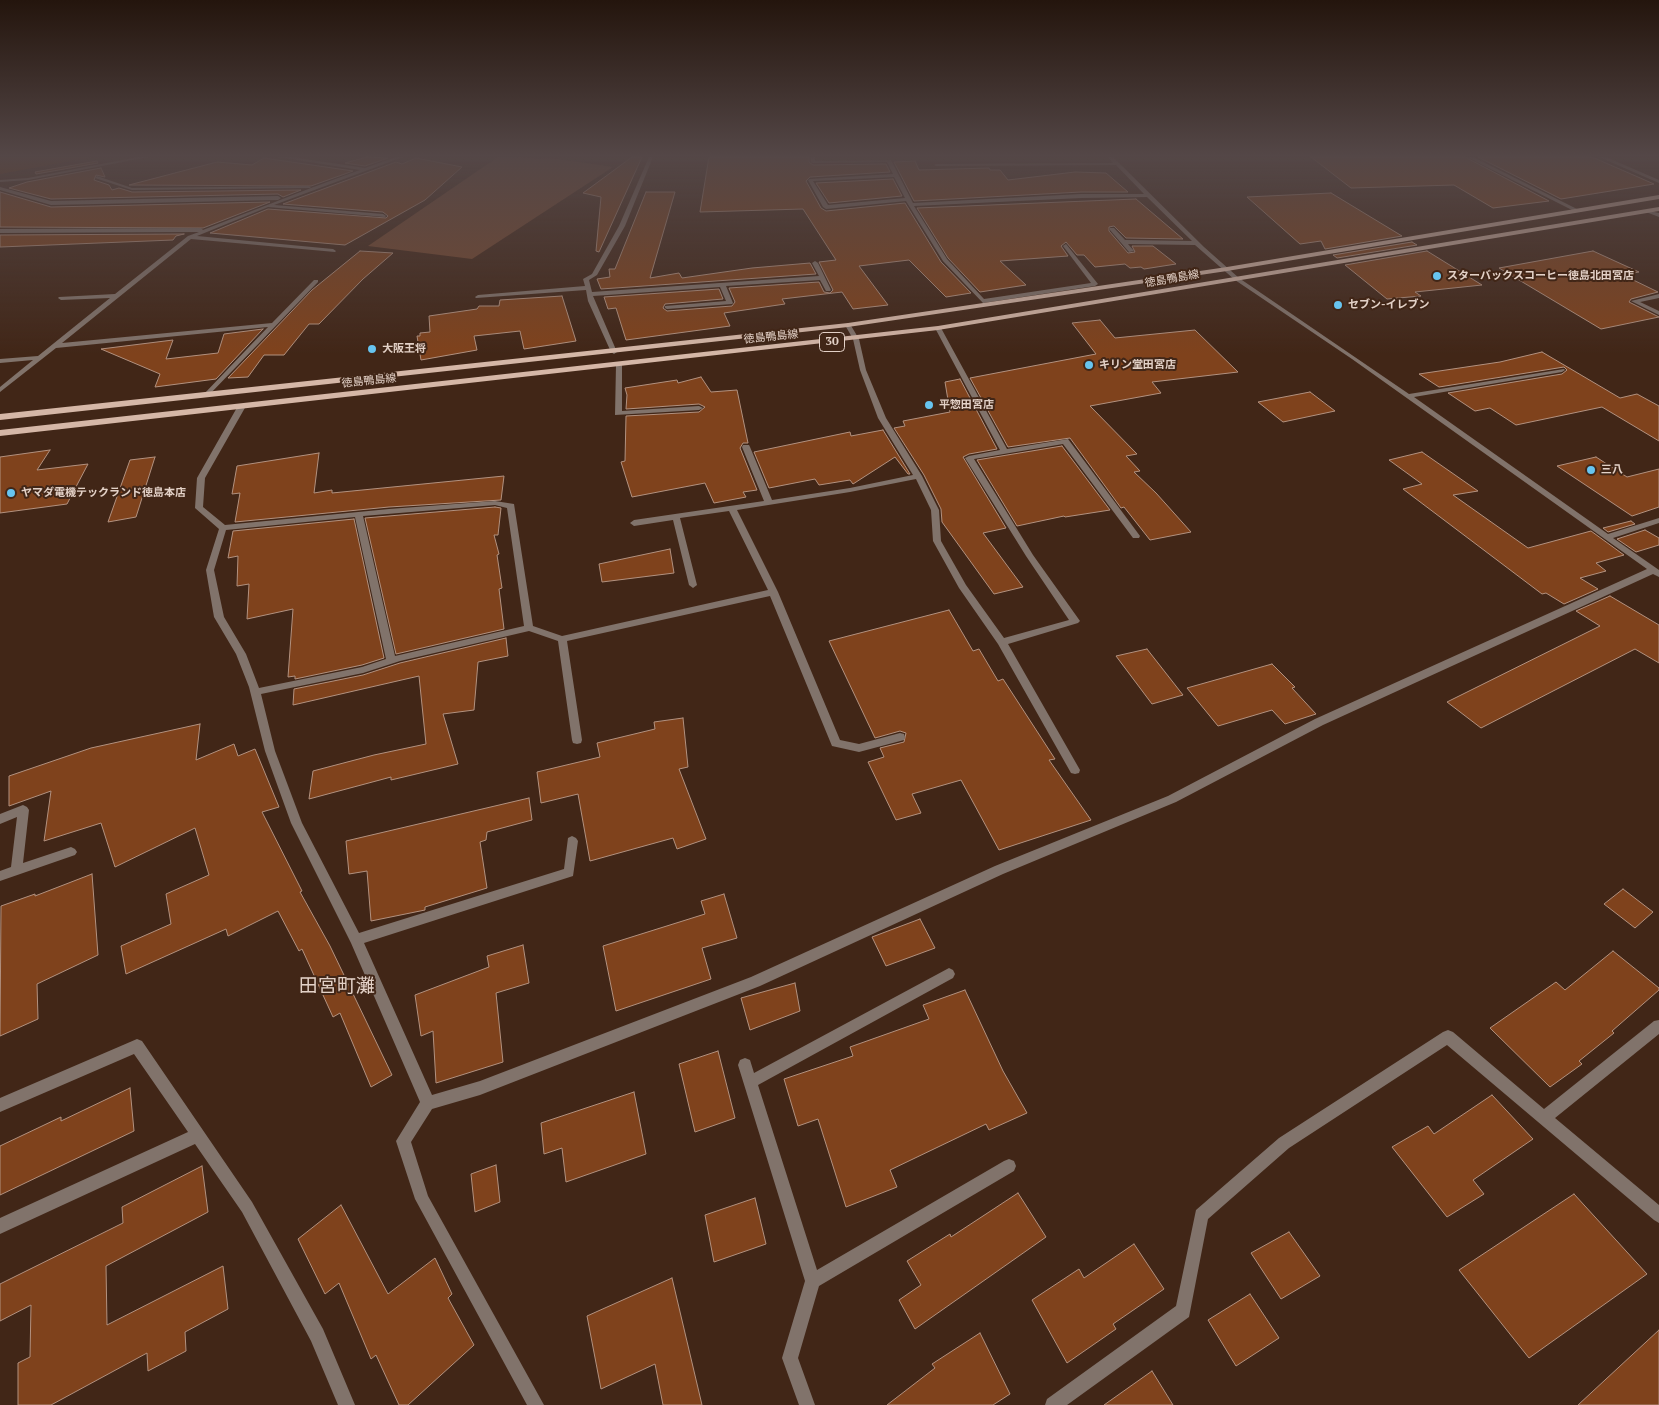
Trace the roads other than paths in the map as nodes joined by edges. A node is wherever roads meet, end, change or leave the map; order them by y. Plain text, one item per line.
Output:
1 (225, 223) edge
2 (623, 223) edge
3 (922, 223) edge
4 (1176, 223) edge
5 (1508, 223) edge
6 (1573, 223) edge
7 (1112, 229) dead end
8 (207, 230) junction
9 (0, 231) edge
10 (190, 237) junction
11 (1125, 242) junction
12 (1196, 243) junction
13 (1066, 246) dead end
14 (1131, 251) dead end
15 (333, 252) dead end
16 (815, 263) dead end
17 (1227, 269) junction
18 (822, 278) junction
19 (1237, 279) junction
20 (316, 281) dead end
21 (722, 285) junction
22 (828, 290) dead end
23 (589, 291) junction
24 (118, 296) junction
25 (1659, 296) edge
26 (478, 297) dead end
27 (61, 298) dead end
28 (666, 307) dead end
29 (1659, 313) edge
30 (273, 325) junction
31 (848, 325) junction
32 (938, 328) junction
33 (856, 339) junction
34 (54, 346) junction
35 (614, 352) junction
36 (39, 358) junction
37 (0, 361) edge
38 (618, 365) junction
39 (1562, 370) dead end
40 (0, 390) edge
41 (207, 394) junction
42 (1407, 396) junction
43 (242, 406) junction
44 (699, 408) dead end
45 (0, 417) edge
46 (0, 433) edge
47 (746, 447) dead end
48 (1005, 452) junction
49 (918, 476) junction
50 (769, 502) junction
51 (732, 508) junction
52 (358, 514) junction
53 (676, 517) junction
54 (1659, 520) edge
55 (634, 523) dead end
56 (223, 528) junction
57 (1136, 536) dead end
58 (1607, 537) junction
59 (1656, 572) edge
60 (693, 586) dead end
61 (774, 592) junction
62 (529, 628) junction
63 (562, 639) junction
64 (1002, 642) junction
65 (391, 661) junction
66 (255, 692) junction
67 (900, 738) dead end
68 (578, 740) dead end
69 (1074, 770) dead end
70 (0, 819) edge
71 (572, 842) dead end
72 (71, 852) dead end
73 (17, 870) junction
74 (0, 876) edge
75 (356, 940) junction
76 (949, 974) dead end
77 (1659, 1026) edge
78 (745, 1065) dead end
79 (751, 1082) junction
80 (428, 1103) junction
81 (0, 1104) edge
82 (1543, 1118) junction
83 (198, 1134) junction
84 (1009, 1166) dead end
85 (1659, 1215) edge
86 (0, 1226) edge
87 (813, 1281) junction
88 (347, 1405) edge
89 (536, 1405) edge
90 (807, 1405) edge
91 (1054, 1405) edge

1 - 8 street
2 - 23 street
3 - 13 street
4 - 12 street
5 - 17 main road, 徳島鴨島線 / 30
6 - 19 main road, 徳島鴨島線 / 30
7 - 11 street
8 - 9 street
8 - 10 street
10 - 15 street
10 - 24 street
11 - 12 street
11 - 14 street
12 - 17 street
16 - 18 street
17 - 19 street
17 - 31 main road, 徳島鴨島線 / 30
18 - 21 street
18 - 22 street
19 - 32 main road, 徳島鴨島線 / 30
19 - 42 street
20 - 30 street
21 - 23 street
21 - 28 street
23 - 26 street
23 - 35 street
24 - 27 street
24 - 34 street
25 - 29 street
30 - 34 street
30 - 41 street
31 - 33 street
31 - 35 main road, 徳島鴨島線 / 30
32 - 33 main road, 徳島鴨島線 / 30
32 - 48 street
33 - 38 main road, 徳島鴨島線 / 30
33 - 49 street
34 - 36 street
35 - 41 main road, 徳島鴨島線 / 30
36 - 37 street
36 - 40 street
38 - 43 main road, 徳島鴨島線 / 30
38 - 44 street
39 - 42 street
41 - 45 main road, 徳島鴨島線 / 30
42 - 58 street
43 - 46 main road, 徳島鴨島線 / 30
43 - 56 street
47 - 50 street
48 - 57 street
48 - 64 street
49 - 50 street
49 - 64 street
50 - 51 street
51 - 53 street
51 - 61 street
52 - 56 street
52 - 62 street
52 - 65 street
53 - 55 street
53 - 60 street
54 - 58 street
56 - 66 street
58 - 59 street
59 - 80 street
61 - 63 street
61 - 67 street
62 - 63 street
62 - 65 street
63 - 68 street
64 - 69 street
65 - 66 street
66 - 75 street
70 - 73 street
71 - 75 street
72 - 73 street
73 - 74 street
75 - 80 street
76 - 79 street
77 - 82 street
78 - 79 street
79 - 87 street
80 - 89 street
81 - 83 street
82 - 85 street
82 - 91 street
83 - 86 street
83 - 88 street
84 - 87 street
87 - 90 street

